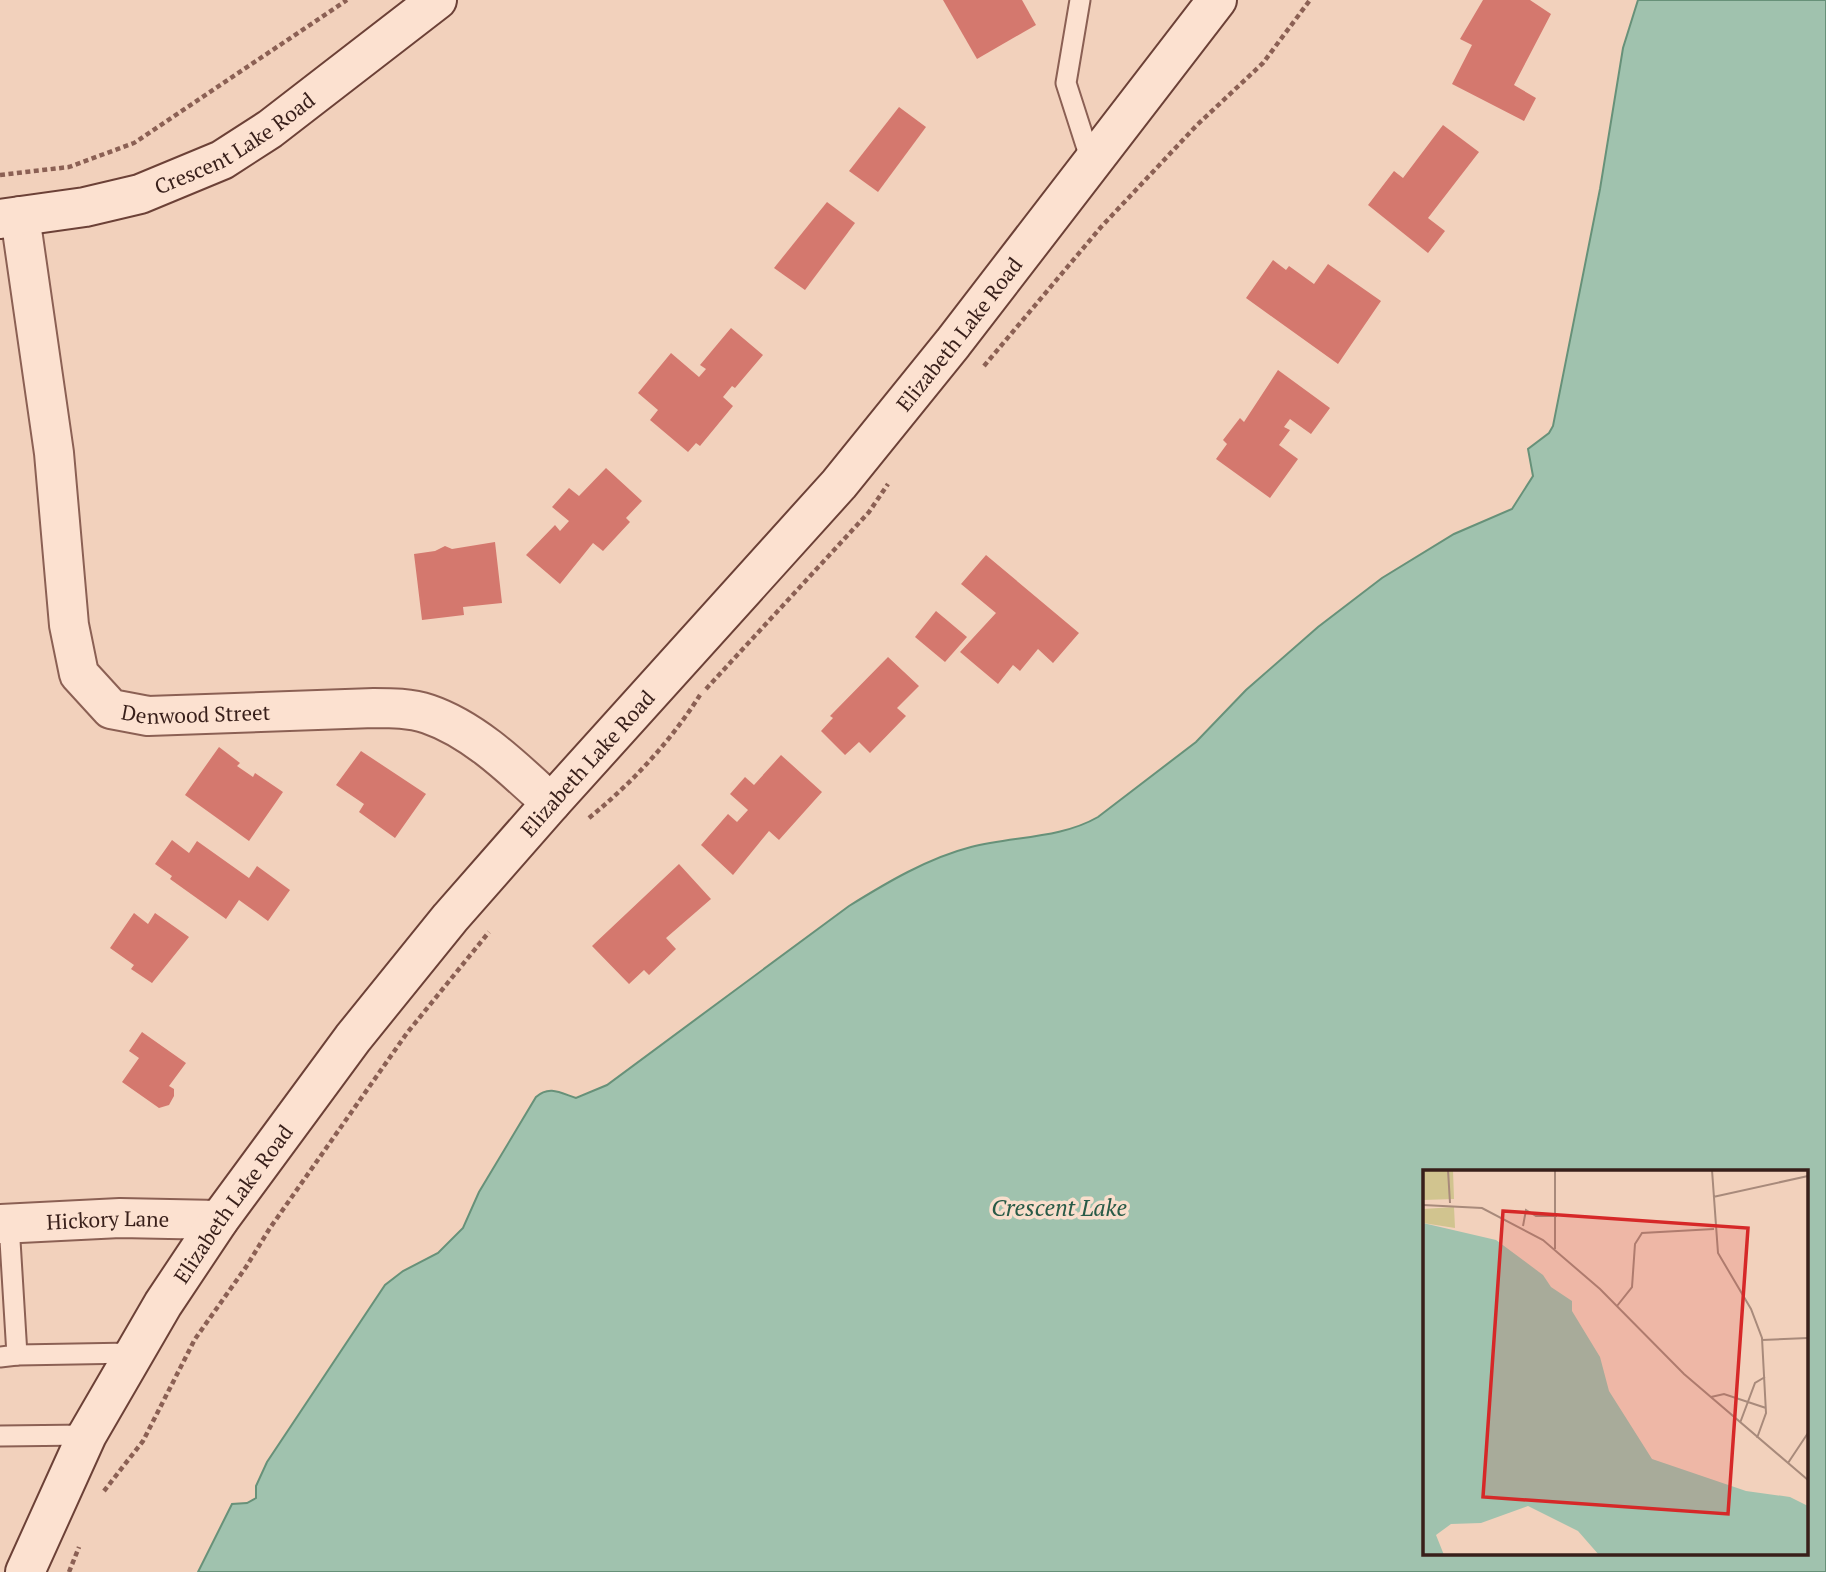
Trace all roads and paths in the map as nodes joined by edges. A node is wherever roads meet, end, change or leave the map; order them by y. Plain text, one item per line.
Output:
1 (347, 0) edge
2 (437, 0) edge
3 (1080, 0) edge
4 (1217, 0) edge
5 (1092, 164) junction
6 (0, 175) edge
7 (10, 218) edge
8 (551, 803) junction
9 (490, 931) dead end
10 (219, 1220) junction
11 (4, 1224) edge
12 (132, 1353) junction
13 (8, 1356) edge
14 (87, 1434) junction
15 (0, 1436) edge
16 (100, 1499) dead end
17 (82, 1540) dead end
18 (25, 1572) edge
19 (69, 1572) edge

1 - 6 path
2 - 7 street, Crescent Lake Road
3 - 5 lane
4 - 5 street, Elizabeth Lake Road
5 - 8 street, Elizabeth Lake Road
7 - 8 street, Denwood Street
8 - 10 street, Elizabeth Lake Road
9 - 16 path
10 - 11 street, Hickory Lane
10 - 12 street, Elizabeth Lake Road
11 - 13 lane
12 - 13 lane
12 - 14 street, Elizabeth Lake Road
14 - 15 lane
14 - 18 street, Elizabeth Lake Road
17 - 19 path

